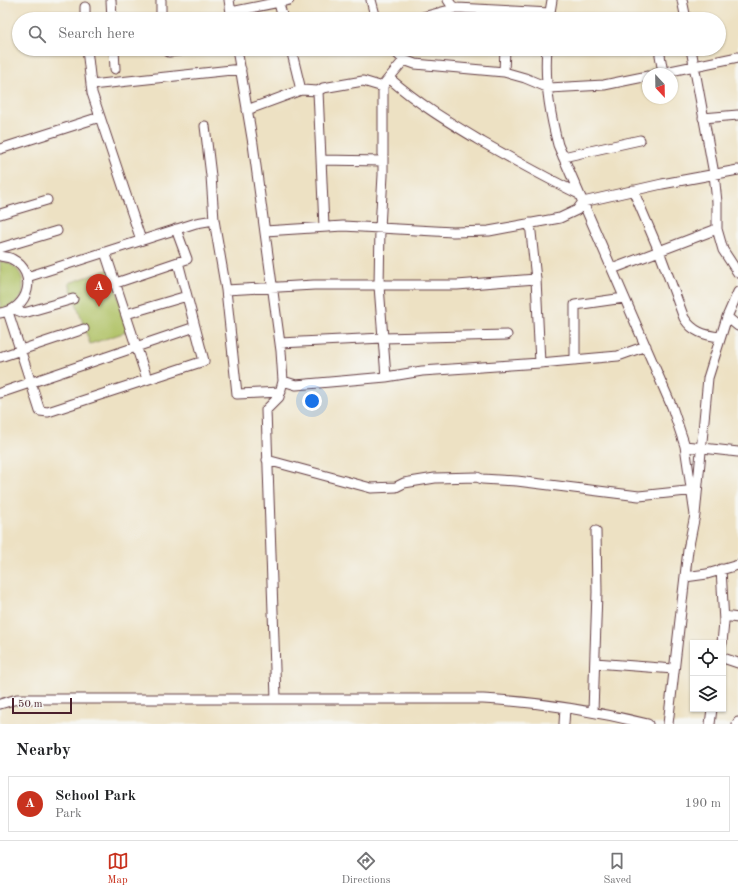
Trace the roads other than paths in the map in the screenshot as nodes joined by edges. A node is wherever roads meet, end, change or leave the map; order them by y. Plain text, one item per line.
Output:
1 (111, 0) edge
2 (161, 0) edge
3 (229, 0) edge
4 (289, 0) edge
5 (371, 0) edge
6 (448, 0) edge
7 (552, 0) edge
8 (682, 0) edge
9 (279, 3) junction
10 (85, 7) dead end
11 (457, 8) junction
12 (85, 12) edge
13 (112, 12) edge
14 (161, 12) edge
15 (231, 12) edge
16 (246, 12) edge
17 (281, 12) edge
18 (374, 12) edge
19 (442, 12) edge
20 (484, 12) edge
21 (550, 12) edge
22 (685, 12) edge
23 (88, 56) edge
24 (114, 56) edge
25 (238, 56) edge
26 (293, 56) edge
27 (400, 56) edge
28 (504, 56) edge
29 (546, 56) edge
30 (659, 56) edge
31 (692, 56) edge
32 (738, 56) edge
33 (404, 60) junction
34 (694, 66) junction
35 (659, 68) edge
36 (115, 69) dead end
37 (241, 69) junction
38 (678, 69) edge
39 (504, 72) junction
40 (642, 77) edge
41 (389, 78) junction
42 (91, 85) junction
43 (384, 87) junction
44 (547, 87) junction
45 (302, 90) junction
46 (318, 91) junction
47 (247, 110) junction
48 (738, 115) edge
49 (100, 117) junction
50 (703, 118) junction
51 (204, 126) dead end
52 (640, 140) dead end
53 (0, 149) edge
54 (563, 157) junction
55 (321, 160) junction
56 (383, 161) junction
57 (738, 170) edge
58 (714, 174) junction
59 (633, 190) junction
60 (581, 198) junction
61 (47, 200) dead end
62 (0, 214) edge
63 (214, 220) junction
64 (530, 223) junction
65 (324, 228) junction
66 (380, 228) junction
67 (176, 229) junction
68 (717, 230) junction
69 (57, 231) dead end
70 (265, 231) junction
71 (141, 240) junction
72 (0, 248) edge
73 (659, 251) junction
74 (105, 252) junction
75 (0, 256) edge
76 (178, 262) junction
77 (612, 269) junction
78 (738, 273) edge
79 (27, 277) junction
80 (536, 279) junction
81 (116, 283) junction
82 (379, 286) junction
83 (272, 288) junction
84 (226, 290) junction
85 (738, 292) edge
86 (187, 296) junction
87 (624, 298) junction
88 (73, 299) dead end
89 (7, 311) edge
90 (126, 314) junction
91 (727, 317) junction
92 (738, 326) edge
93 (195, 327) junction
94 (84, 329) dead end
95 (507, 335) dead end
96 (383, 338) junction
97 (720, 338) junction
98 (280, 343) junction
99 (137, 346) junction
100 (646, 346) junction
101 (20, 350) junction
102 (0, 357) edge
103 (575, 360) junction
104 (540, 363) junction
105 (386, 378) junction
106 (148, 379) junction
107 (283, 381) junction
108 (31, 383) junction
109 (281, 392) junction
110 (0, 394) edge
111 (685, 446) junction
112 (702, 448) junction
113 (738, 452) edge
114 (267, 460) junction
115 (695, 490) junction
116 (596, 532) dead end
117 (738, 565) edge
118 (721, 569) junction
119 (685, 577) junction
120 (724, 616) junction
121 (738, 618) edge
122 (722, 640) edge
123 (726, 659) edge
124 (595, 663) junction
125 (738, 663) edge
126 (674, 669) junction
127 (276, 698) junction
128 (0, 704) edge
129 (564, 708) junction
130 (593, 712) junction
131 (712, 712) edge
132 (564, 724) edge
133 (648, 724) edge
134 (668, 724) edge
135 (710, 724) edge

1 - 13 street
2 - 14 street
3 - 15 street
4 - 9 street
5 - 18 street
6 - 11 street
7 - 21 street
8 - 22 street
9 - 16 street
9 - 17 street
10 - 12 street
11 - 19 street
11 - 20 street
23 - 42 street
24 - 36 street
25 - 37 street
26 - 45 street
27 - 33 street
28 - 39 street
29 - 44 street
30 - 35 street
31 - 34 street
32 - 34 street
33 - 39 street
33 - 41 street
34 - 38 street
34 - 50 street
37 - 42 street
37 - 47 street
39 - 44 street
40 - 44 street
41 - 43 street
41 - 60 street
42 - 49 street
43 - 46 street
43 - 56 street
44 - 54 street
45 - 46 street
45 - 47 street
46 - 55 street
47 - 70 street
48 - 50 street
49 - 53 street
49 - 71 street
50 - 58 street
51 - 63 street
52 - 54 street
54 - 60 street
55 - 56 street
55 - 65 street
56 - 66 street
57 - 58 street
58 - 59 street
58 - 68 street
59 - 60 street
59 - 73 street
60 - 64 street
60 - 77 street
61 - 62 street
63 - 67 street
63 - 84 street
64 - 66 street
64 - 80 street
65 - 66 street
65 - 70 street
66 - 82 street
67 - 71 street
67 - 76 street
68 - 73 street
68 - 78 street
69 - 72 street
70 - 83 street
71 - 74 street
73 - 77 street
73 - 97 street
74 - 79 street
74 - 81 street
75 - 79 street
76 - 81 street
76 - 86 street
77 - 87 street
79 - 89 street
80 - 82 street
80 - 104 street
81 - 90 street
82 - 83 street
82 - 96 street
83 - 84 street
83 - 98 street
84 - 109 street
85 - 91 street
86 - 90 street
86 - 93 street
87 - 100 street
87 - 103 street
88 - 89 street
89 - 101 street
90 - 99 street
91 - 92 street
91 - 97 street
93 - 99 street
93 - 106 street
94 - 101 street
95 - 96 street
96 - 98 street
96 - 105 street
97 - 112 street
98 - 107 street
99 - 106 street
99 - 108 street
100 - 103 street
100 - 111 street
101 - 102 street
101 - 108 street
103 - 104 street
104 - 105 street
105 - 107 street
106 - 108 street
107 - 109 street
108 - 110 street
109 - 114 street
111 - 112 street
111 - 115 street
112 - 113 street
112 - 115 street
114 - 115 street
114 - 127 street
115 - 119 street
116 - 124 street
117 - 118 street
118 - 119 street
118 - 120 street
119 - 126 street
120 - 121 street
120 - 122 street
123 - 125 street
124 - 126 street
124 - 130 street
126 - 134 street
127 - 128 street
127 - 129 street
129 - 130 street
129 - 132 street
130 - 133 street
131 - 135 street

